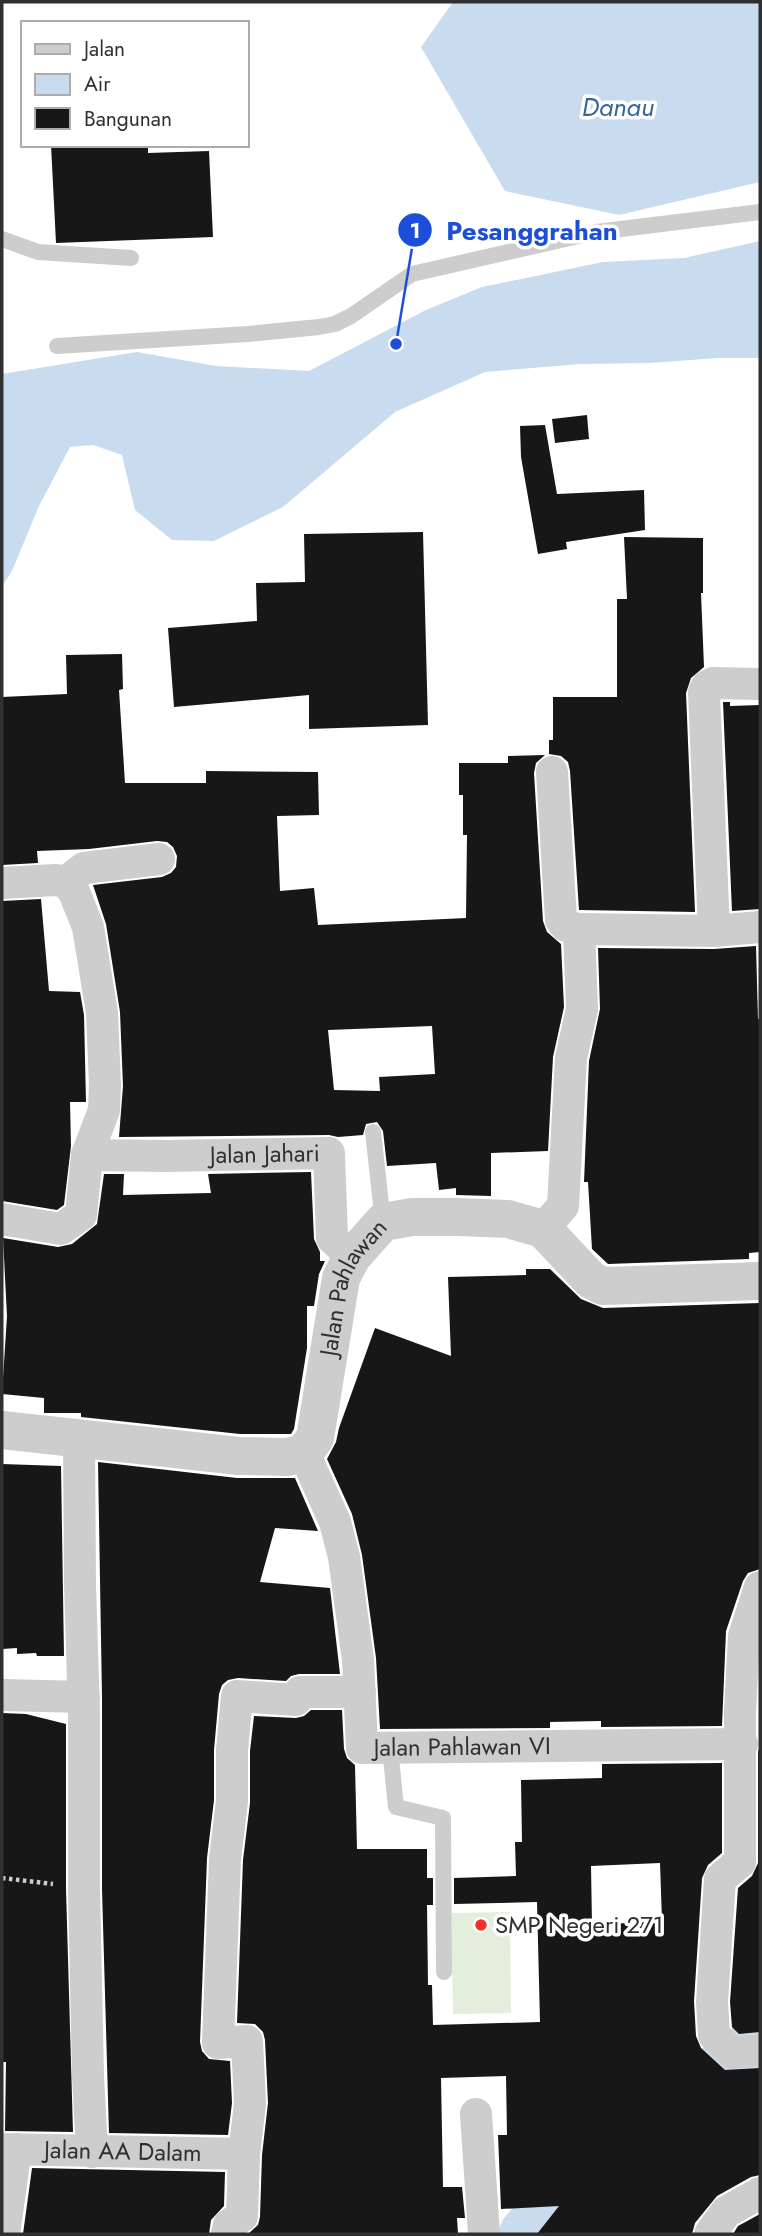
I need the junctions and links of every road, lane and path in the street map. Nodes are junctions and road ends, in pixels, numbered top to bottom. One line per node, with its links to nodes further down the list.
1 (760, 212): 4 (lane)
2 (2, 239): 3 (lane)
3 (131, 258)
4 (57, 346)
5 (760, 684): 12 (street)
6 (552, 772): 11 (street)
7 (159, 859): 8 (street)
8 (66, 882): 9 (street); 14 (street)
9 (2, 883)
10 (760, 927): 12 (street)
11 (579, 929): 12 (street); 17 (street)
12 (714, 931)
13 (373, 1132): 16 (lane)
14 (87, 1155): 15 (street); 18 (street, Jalan Jahari)
15 (2, 1219)
16 (383, 1222): 17 (street, Jalan Pahlawan); 18 (street, Jalan Pahlawan)
17 (543, 1229): 19 (street)
18 (352, 1257): 22 (street, Jalan Pahlawan)
19 (760, 1281)
20 (2, 1430): 21 (street)
21 (79, 1438): 22 (street); 26 (street)
22 (304, 1453): 24 (street, Jalan Pahlawan VI)
23 (760, 1587): 27 (street)
24 (360, 1692): 28 (street, Jalan Pahlawan VI); 36 (street)
25 (2, 1695): 26 (street)
26 (83, 1697): 30 (street)
27 (741, 1744): 28 (street, Jalan Pahlawan VI); 32 (street)
28 (390, 1748): 31 (lane)
29 (2, 1878): 30 (path)
30 (84, 1889): 35 (street)
31 (444, 1972)
32 (751, 2051)
33 (476, 2114): 40 (street)
34 (9, 2149): 35 (street, Jalan AA Dalam); 38 (street)
35 (93, 2152): 36 (street, Jalan AA Dalam)
36 (244, 2154): 39 (street)
37 (760, 2193): 41 (street)
38 (4, 2234)
39 (227, 2234)
40 (484, 2234)
41 (710, 2234)

